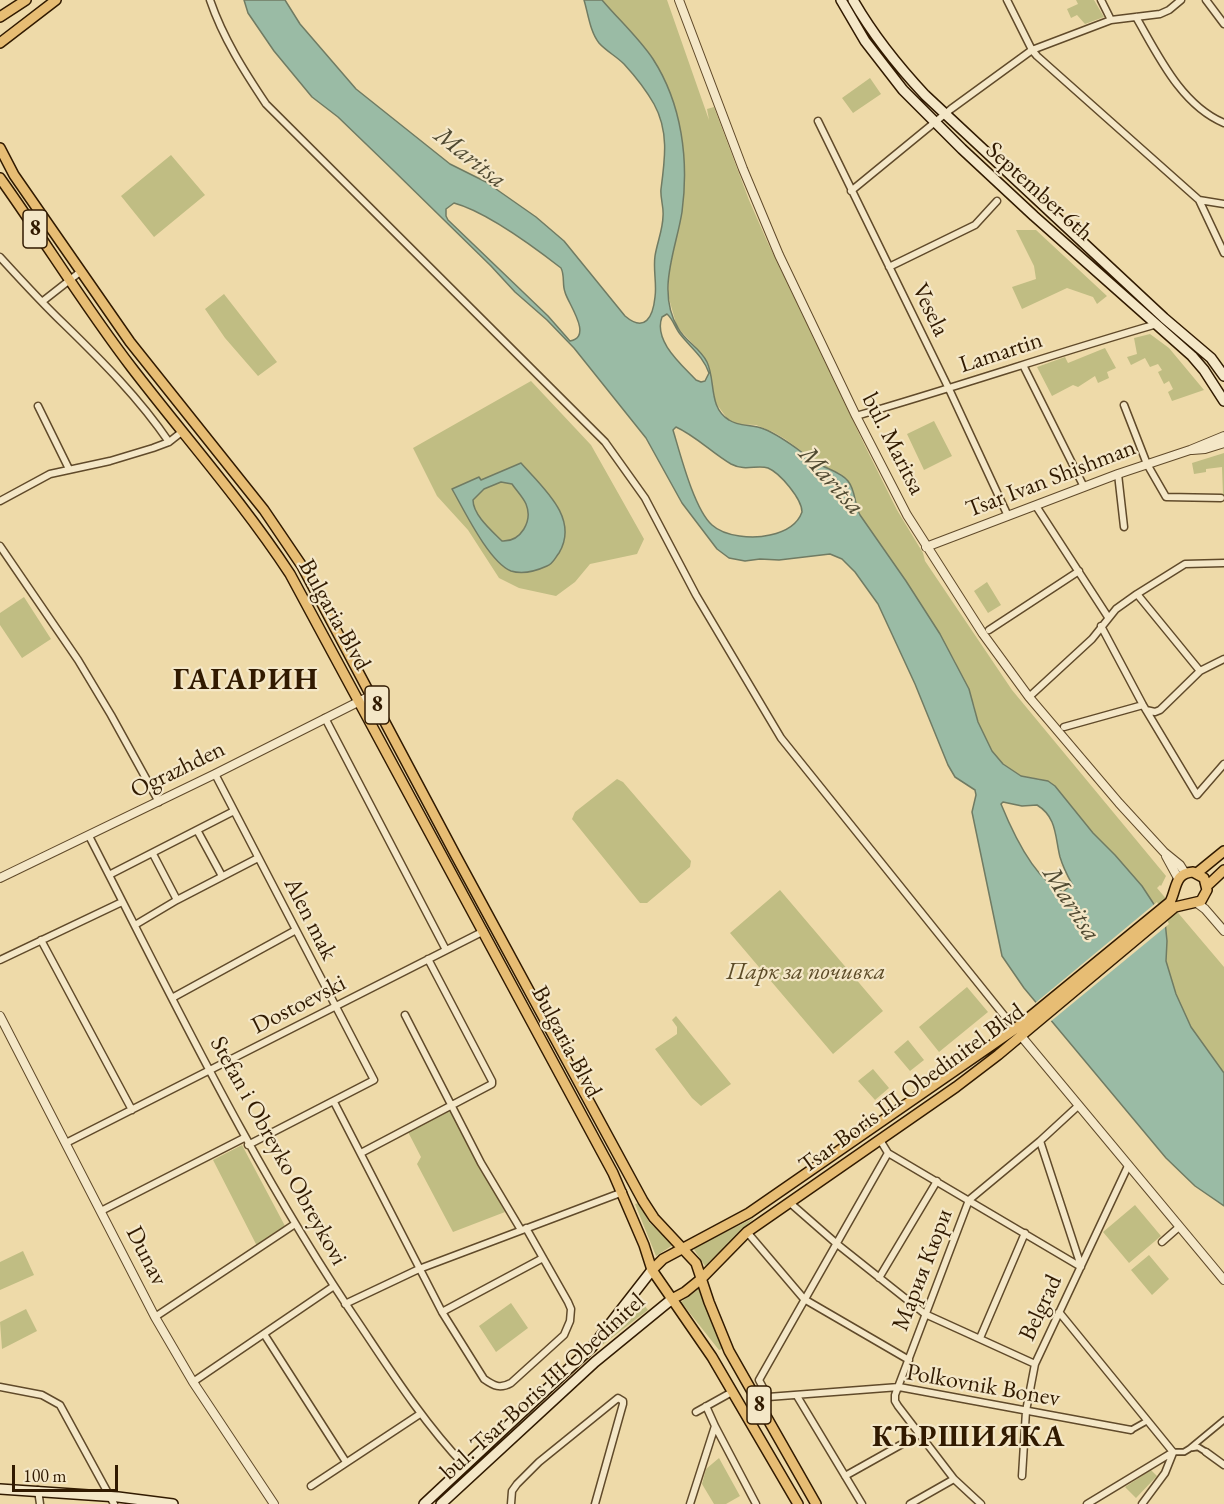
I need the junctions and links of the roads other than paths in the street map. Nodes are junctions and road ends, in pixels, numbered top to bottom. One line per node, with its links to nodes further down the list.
1 (26, 0): 11 (main road)
2 (56, 0): 15 (main road)
3 (210, 0): 105 (street)
4 (679, 0): 40 (street, bul. Maritsa)
5 (841, 0): 19 (main road, September 6th)
6 (853, 0): 17 (main road, September 6th)
7 (1007, 0): 16 (street)
8 (1101, 0): 13 (street)
9 (1181, 0): 12 (street)
10 (1206, 0): 14 (street)
11 (0, 17)
12 (1136, 17): 13 (street); 20 (street)
13 (1111, 20): 16 (street)
14 (1224, 24)
15 (0, 44)
16 (1032, 50): 17 (street); 24 (street)
17 (945, 115): 19 (street); 35 (main road, September 6th)
18 (818, 121): 23 (street, Vesela)
19 (936, 122): 23 (street); 33 (main road, September 6th)
20 (1224, 123)
21 (0, 148): 30 (main road, 8)
22 (0, 178): 31 (main road, Bulgaria Blvd / 8)
23 (851, 191): 29 (street, Vesela)
24 (1199, 200): 26 (street); 27 (street)
25 (998, 201): 29 (street)
26 (1224, 204)
27 (1224, 253)
28 (0, 257): 32 (street)
29 (889, 267): 36 (street, Vesela)
30 (80, 272): 31 (street); 65 (main road, 8)
31 (69, 281): 32 (street); 41 (main road, Bulgaria Blvd / 8)
32 (43, 301): 43 (street)
33 (1158, 323): 34 (street, Lamartin); 37 (main road, September 6th)
34 (1023, 365): 36 (street, Lamartin); 49 (street)
35 (1224, 376)
36 (949, 389): 40 (street, Lamartin); 53 (street, Vesela)
37 (1224, 401)
38 (1124, 405): 46 (street)
39 (38, 406): 47 (street)
40 (856, 416): 56 (street, bul. Maritsa)
41 (183, 431): 43 (street); 67 (main road, Bulgaria Blvd / 8)
42 (1224, 436): 45 (street, Tsar Ivan Shishman)
43 (169, 442): 47 (street)
44 (1224, 443): 45 (street, Tsar Ivan Shishman)
45 (1190, 450): 46 (street, Tsar Ivan Shishman)
46 (1147, 464): 48 (street, Tsar Ivan Shishman); 50 (street)
47 (69, 468): 51 (street)
48 (1118, 474): 49 (street, Tsar Ivan Shishman); 54 (street)
49 (1084, 487): 52 (street, Tsar Ivan Shishman)
50 (1221, 498)
51 (0, 501)
52 (1036, 506): 53 (street, Tsar Ivan Shishman); 58 (street)
53 (1008, 516): 56 (street, Tsar Ivan Shishman)
54 (1124, 527)
55 (0, 546): 73 (street)
56 (926, 547): 66 (street, bul. Maritsa)
57 (1224, 563): 59 (street)
58 (1079, 571): 60 (street); 62 (street)
59 (1137, 594): 60 (street); 64 (street)
60 (1108, 617): 61 (street)
61 (1101, 626): 66 (street); 68 (street)
62 (988, 630)
63 (1224, 659): 64 (street)
64 (1200, 670): 68 (street)
65 (372, 695): 67 (street, Ograzhden); 131 (main road, 8)
66 (1029, 697): 84 (street, bul. Maritsa)
67 (359, 702): 69 (street, Ograzhden); 96 (main road, Bulgaria Blvd / 8)
68 (1144, 708): 70 (street); 71 (street)
69 (325, 718): 72 (street, Ograzhden); 98 (street)
70 (1064, 727)
71 (1224, 764)
72 (215, 774): 73 (street, Ograzhden); 74 (street, Alen mak)
73 (159, 802): 76 (street, Ograzhden)
74 (234, 811): 75 (street); 79 (street, Alen mak)
75 (197, 830): 78 (street); 83 (street)
76 (89, 836): 82 (street, Stefan i Obreyko Obreykovi); 85 (street, Ograzhden)
77 (1224, 851): 81 (main road)
78 (153, 854): 82 (street); 88 (street)
79 (258, 858): 83 (street); 94 (street, Alen mak)
80 (1224, 870): 86 (main road)
81 (1197, 873): 84 (main road); 86 (main road)
82 (109, 875): 89 (street, Stefan i Obreyko Obreykovi)
83 (222, 876): 88 (street)
84 (1182, 876): 87 (main road)
85 (0, 878)
86 (1207, 886): 90 (main road)
87 (1175, 891): 91 (main road); 92 (main road)
88 (177, 900): 93 (street)
89 (122, 902): 93 (street, Stefan i Obreyko Obreykovi); 97 (street)
90 (1202, 903): 91 (main road); 95 (street)
91 (1186, 904): 92 (main road)
92 (1172, 905): 105 (main road, Tsar Boris III Obedinitel Blvd)
93 (135, 925): 101 (street, Stefan i Obreyko Obreykovi)
94 (296, 930): 101 (street); 102 (street, Alen mak)
95 (1224, 931)
96 (484, 932): 98 (street, Dostoevski); 120 (main road, Bulgaria Blvd / 8)
97 (41, 940): 100 (street); 110 (street)
98 (446, 950): 99 (street, Dostoevski)
99 (428, 959): 102 (street, Dostoevski); 108 (street)
100 (0, 960)
101 (172, 998): 106 (street, Stefan i Obreyko Obreykovi)
102 (336, 1008): 106 (street, Dostoevski); 107 (street, Alen mak)
103 (405, 1015): 108 (street)
104 (0, 1016): 114 (street, Dunav)
105 (1018, 1033): 109 (street); 112 (main road, Tsar Boris III Obedinitel Blvd); 131 (main road, Tsar Boris III Obedinitel Blvd)
106 (210, 1071): 110 (street, Dostoevski); 111 (street, Stefan i Obreyko Obreykovi)
107 (334, 1102): 115 (street); 116 (street)
108 (451, 1106): 116 (street); 126 (street)
109 (1078, 1106): 113 (street, Мария Кюри); 118 (street)
110 (132, 1110): 114 (street, Dostoevski)
111 (244, 1138): 115 (street, Stefan i Obreyko Obreykovi); 123 (street)
112 (880, 1140): 117 (street); 122 (main road, Tsar Boris III Obedinitel Blvd)
113 (1040, 1141): 121 (street, Мария Кюри); 133 (street)
114 (66, 1143): 123 (street, Dunav)
115 (248, 1145): 124 (street, Stefan i Obreyko Obreykovi)
116 (361, 1153): 134 (street)
117 (888, 1153): 119 (street); 130 (street)
118 (1128, 1166): 125 (street); 133 (street, Belgrad)
119 (938, 1181): 121 (street); 136 (street)
120 (623, 1192): 126 (street); 135 (main road, Bulgaria Blvd / 8)
121 (969, 1200): 128 (street); 145 (street, Мария Кюри)
122 (789, 1202): 127 (main road, Tsar Boris III Obedinitel Blvd); 130 (street)
123 (101, 1210): 146 (street, Dunav)
124 (295, 1224): 139 (street, Stefan i Obreyko Obreykovi); 146 (street)
125 (1179, 1227): 129 (street); 138 (street)
126 (523, 1229): 132 (street); 134 (street)
127 (747, 1232): 137 (main road, Tsar Boris III Obedinitel Blvd); 141 (street)
128 (1024, 1233): 133 (street); 148 (street)
129 (1162, 1242)
130 (837, 1244): 136 (street); 141 (street)
131 (682, 1249): 135 (main road); 137 (main road, 8)
132 (543, 1258): 143 (street); 143 (street)
133 (1081, 1267): 144 (street, Belgrad)
134 (419, 1269): 142 (street); 143 (street)
135 (652, 1270): 140 (main road, 8); 172 (main road, bul. Tsar Boris III Obedinitel)
136 (879, 1278): 145 (street)
137 (701, 1279): 140 (main road); 157 (main road, 8)
138 (1224, 1280)
139 (334, 1286): 142 (street, Stefan i Obreyko Obreykovi); 147 (street)
140 (672, 1299): 154 (main road, 8); 184 (main road, bul. Tsar Boris III Obedinitel)
141 (804, 1299): 149 (street); 156 (street)
142 (345, 1304): 161 (street, Stefan i Obreyko Obreykovi)
143 (442, 1312)
144 (1059, 1312): 150 (street, Belgrad); 162 (street)
145 (925, 1314): 148 (street); 149 (street, Мария Кюри)
146 (155, 1317): 151 (street, Dunav)
147 (264, 1334): 151 (street); 170 (street)
148 (980, 1338): 150 (street)
149 (909, 1360): 153 (street, Мария Кюри)
150 (1035, 1365): 160 (street, Belgrad)
151 (193, 1382): 182 (street, Dunav)
152 (0, 1387): 179 (street)
153 (898, 1388): 155 (street, Polkovnik Bonev); 160 (street, Polkovnik Bonev); 166 (street)
154 (732, 1392): 158 (street); 189 (main road, 8)
155 (798, 1396): 156 (street, Polkovnik Bonev); 173 (street)
156 (768, 1397): 157 (street, Polkovnik Bonev)
157 (758, 1402): 190 (main road, 8)
158 (706, 1406): 159 (street); 164 (street)
159 (696, 1412)
160 (1026, 1412): 165 (street, Polkovnik Bonev); 174 (street, Belgrad)
161 (420, 1414): 170 (street); 172 (street, Stefan i Obreyko Obreykovi)
162 (1147, 1420): 165 (street); 168 (street)
163 (1224, 1420): 167 (street)
164 (715, 1426): 187 (street); 188 (street)
165 (1131, 1430)
166 (920, 1434): 173 (street); 175 (street)
167 (1189, 1449): 168 (street); 169 (street)
168 (1173, 1452): 194 (street); 195 (street)
169 (1206, 1452): 171 (street)
170 (346, 1462): 176 (street)
171 (1224, 1464)
172 (465, 1466): 183 (main road, bul. Tsar Boris III Obedinitel)
173 (845, 1476): 191 (street)
174 (1022, 1476)
175 (954, 1479): 192 (street); 193 (street)
176 (311, 1486)
177 (0, 1489): 178 (main road)
178 (38, 1490): 179 (main road); 180 (street)
179 (112, 1500): 181 (main road)
180 (40, 1504)
181 (173, 1504)
182 (274, 1504)
183 (424, 1504)
184 (441, 1504)
185 (511, 1504): 186 (street)
186 (596, 1504)
187 (690, 1504)
188 (756, 1504)
189 (798, 1504)
190 (816, 1504)
191 (862, 1504)
192 (910, 1504)
193 (981, 1504)
194 (1087, 1504)
195 (1143, 1504)

